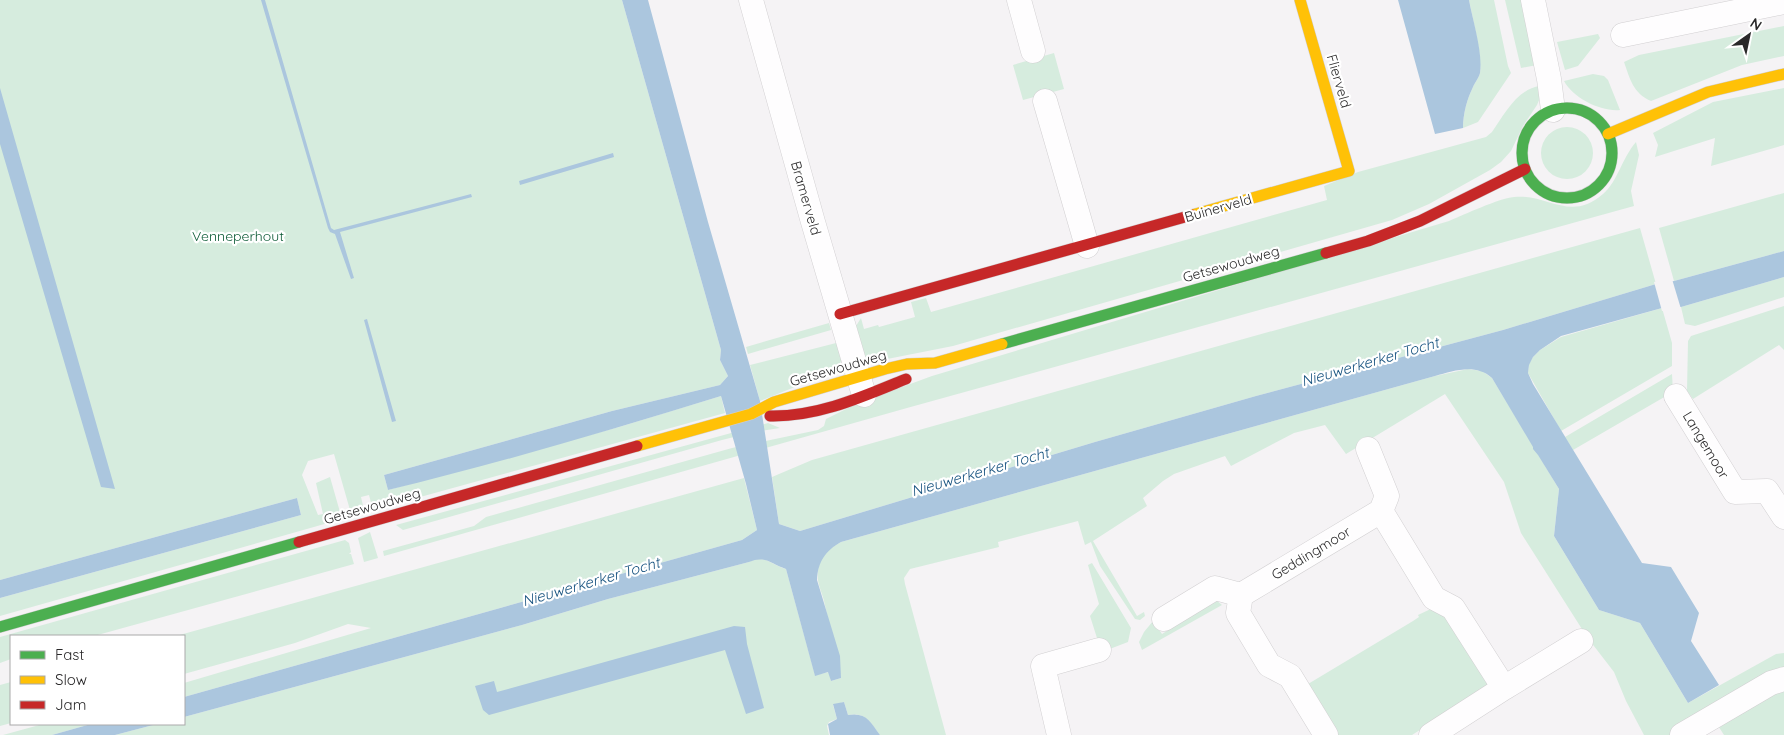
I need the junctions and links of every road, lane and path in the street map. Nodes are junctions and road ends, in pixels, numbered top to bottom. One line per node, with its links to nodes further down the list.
1 (751, 0): 15 (street, Bramerveld)
2 (1018, 0): 7 (street)
3 (1300, 0): 13 (main road, Flierveld)
4 (1533, 0): 10 (street)
5 (1784, 2): 6 (street)
6 (1624, 35)
7 (1033, 51)
8 (1784, 74): 11 (main road)
9 (1045, 101): 14 (street)
10 (1553, 110): 11 (main road); 12 (main road)
11 (1608, 134): 12 (main road)
12 (1525, 169): 16 (main road, Getsewoudweg)
13 (1349, 171): 14 (main road, Buinerveld)
14 (1087, 246): 15 (main road, Buinerveld)
15 (840, 314): 17 (street, Bramerveld)
16 (935, 363): 17 (main road, Getsewoudweg); 17 (main road, Getsewoudweg)
17 (861, 386): 19 (main road, Getsewoudweg); 19 (main road, Getsewoudweg)
18 (1676, 396): 21 (street, Langemoor)
19 (751, 414): 26 (main road, Getsewoudweg)
20 (1368, 450): 22 (street)
21 (1776, 486): 23 (street, Langemoor)
22 (1380, 511): 24 (street, Geddingmoor); 30 (street)
23 (1784, 517)
24 (1241, 595): 25 (street); 32 (street)
25 (1164, 619)
26 (0, 627)
27 (1581, 641): 30 (street)
28 (1099, 650): 31 (street)
29 (1784, 679): 34 (street)
30 (1504, 688): 33 (street)
31 (1059, 735)
32 (1326, 735)
33 (1431, 735)
34 (1682, 735)

